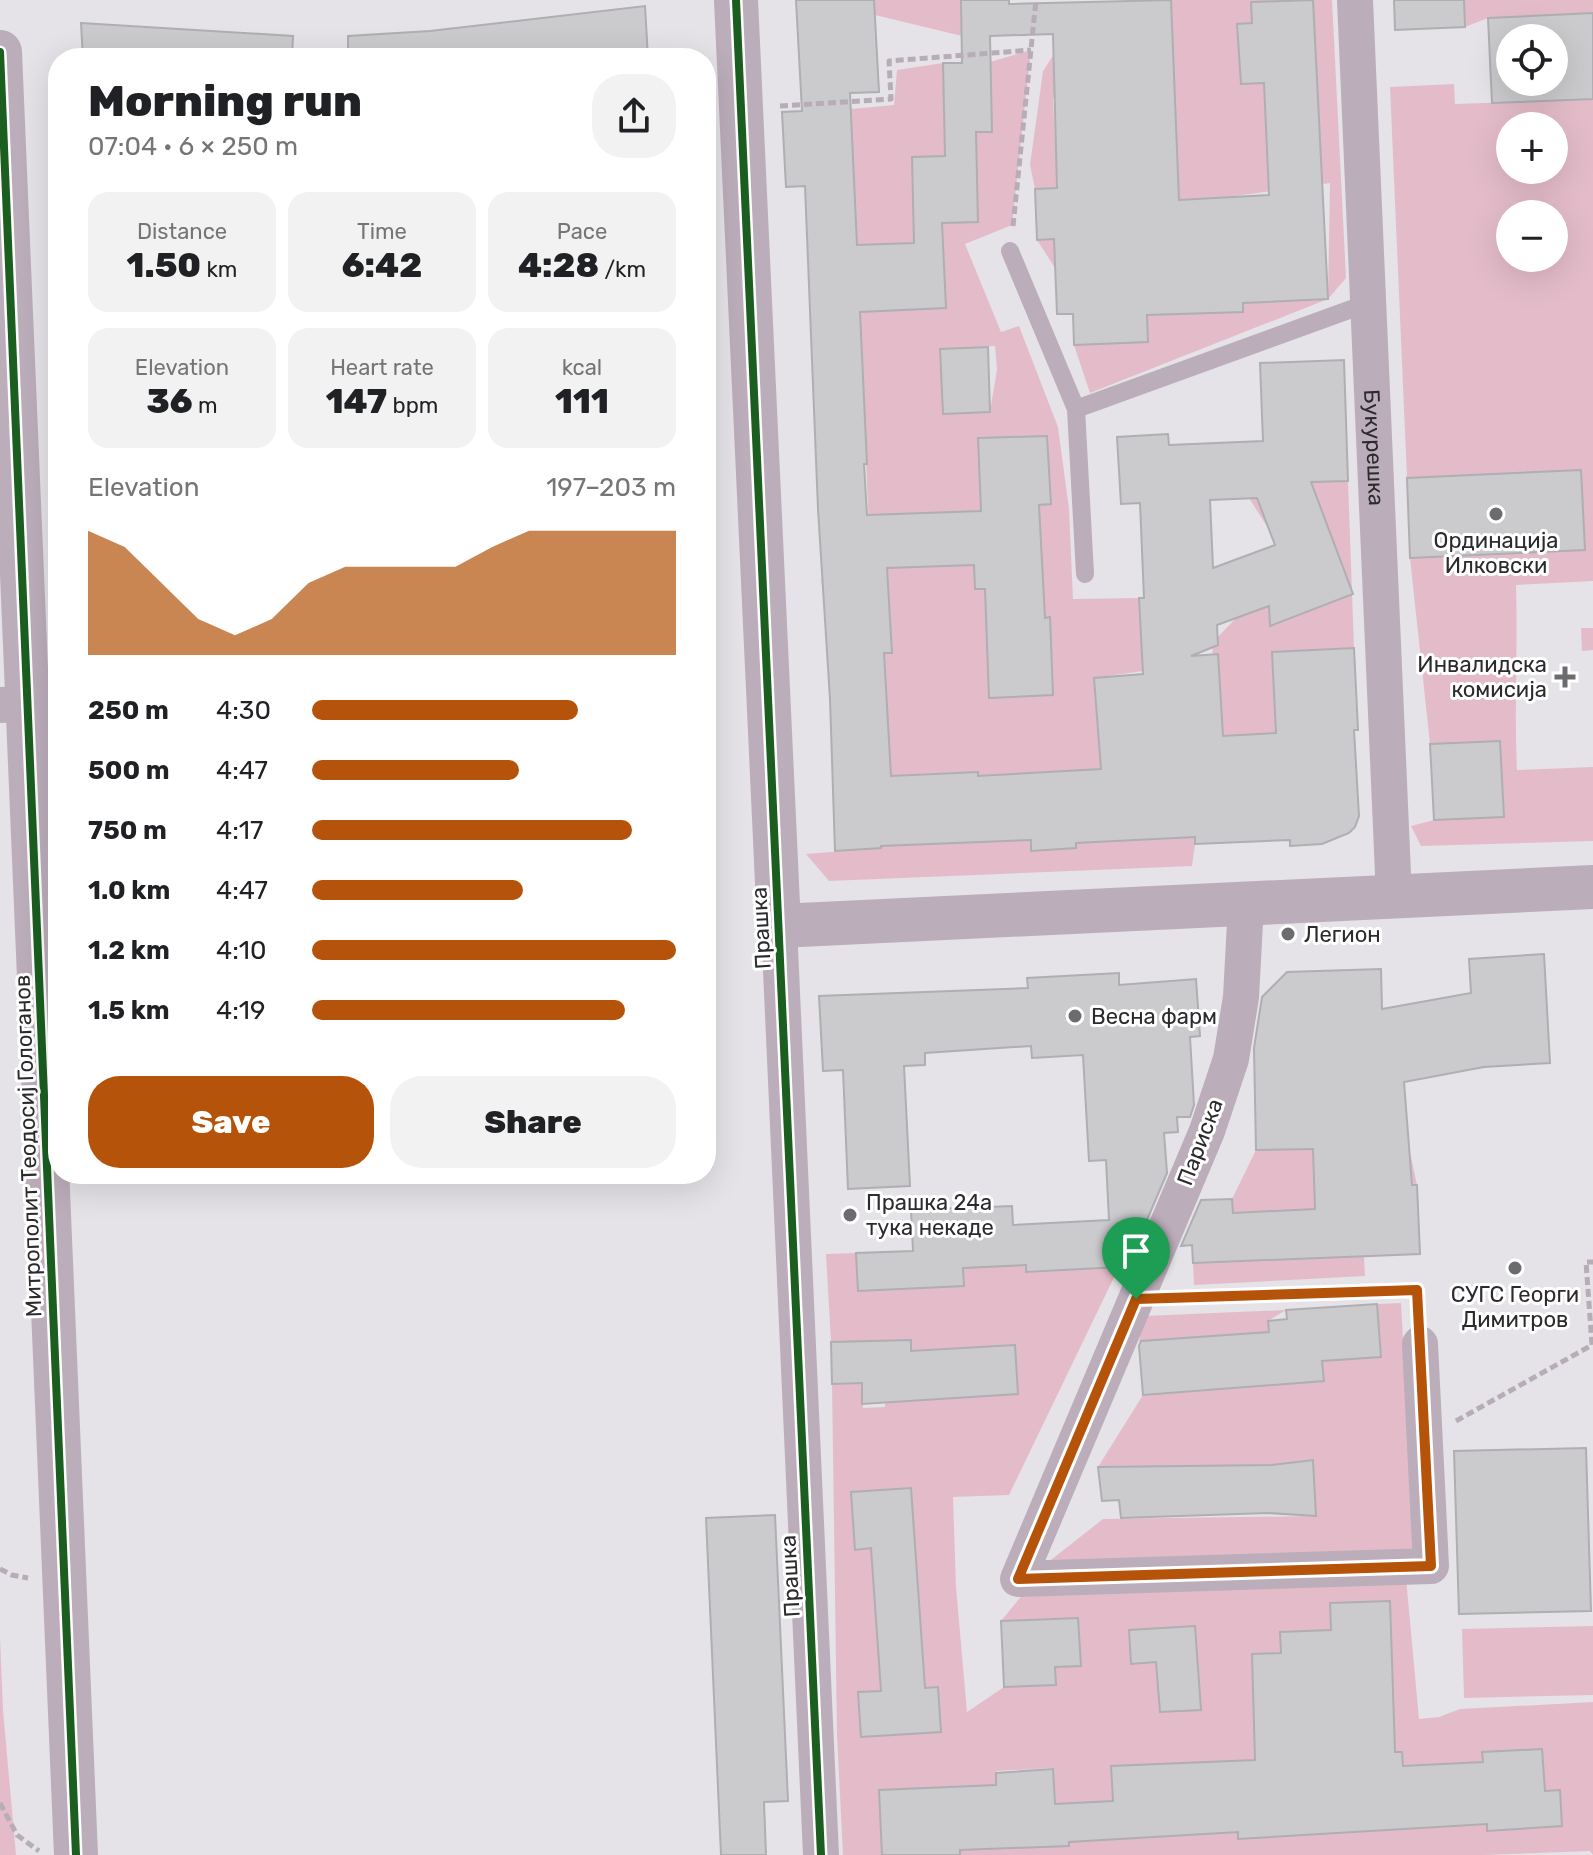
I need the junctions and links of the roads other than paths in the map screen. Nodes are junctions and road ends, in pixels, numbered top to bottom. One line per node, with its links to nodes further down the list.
1 (736, 0): 12 (street, Прашка)
2 (1355, 0): 5 (street, Букурешка)
3 (0, 52): 8 (street, Митрополит Теодосиј Гологанов)
4 (1010, 251): 6 (lane)
5 (1368, 303): 6 (lane); 10 (street, Букурешка)
6 (1076, 409): 7 (lane)
7 (1085, 574)
8 (14, 704): 14 (street, Митрополит Теодосиј Гологанов)
9 (1593, 887): 10 (street)
10 (1394, 897): 11 (street)
11 (1246, 904): 12 (street); 13 (street, Париска)
12 (779, 926): 15 (street, Прашка)
13 (1420, 1344)
14 (62, 1854)
15 (821, 1855)

